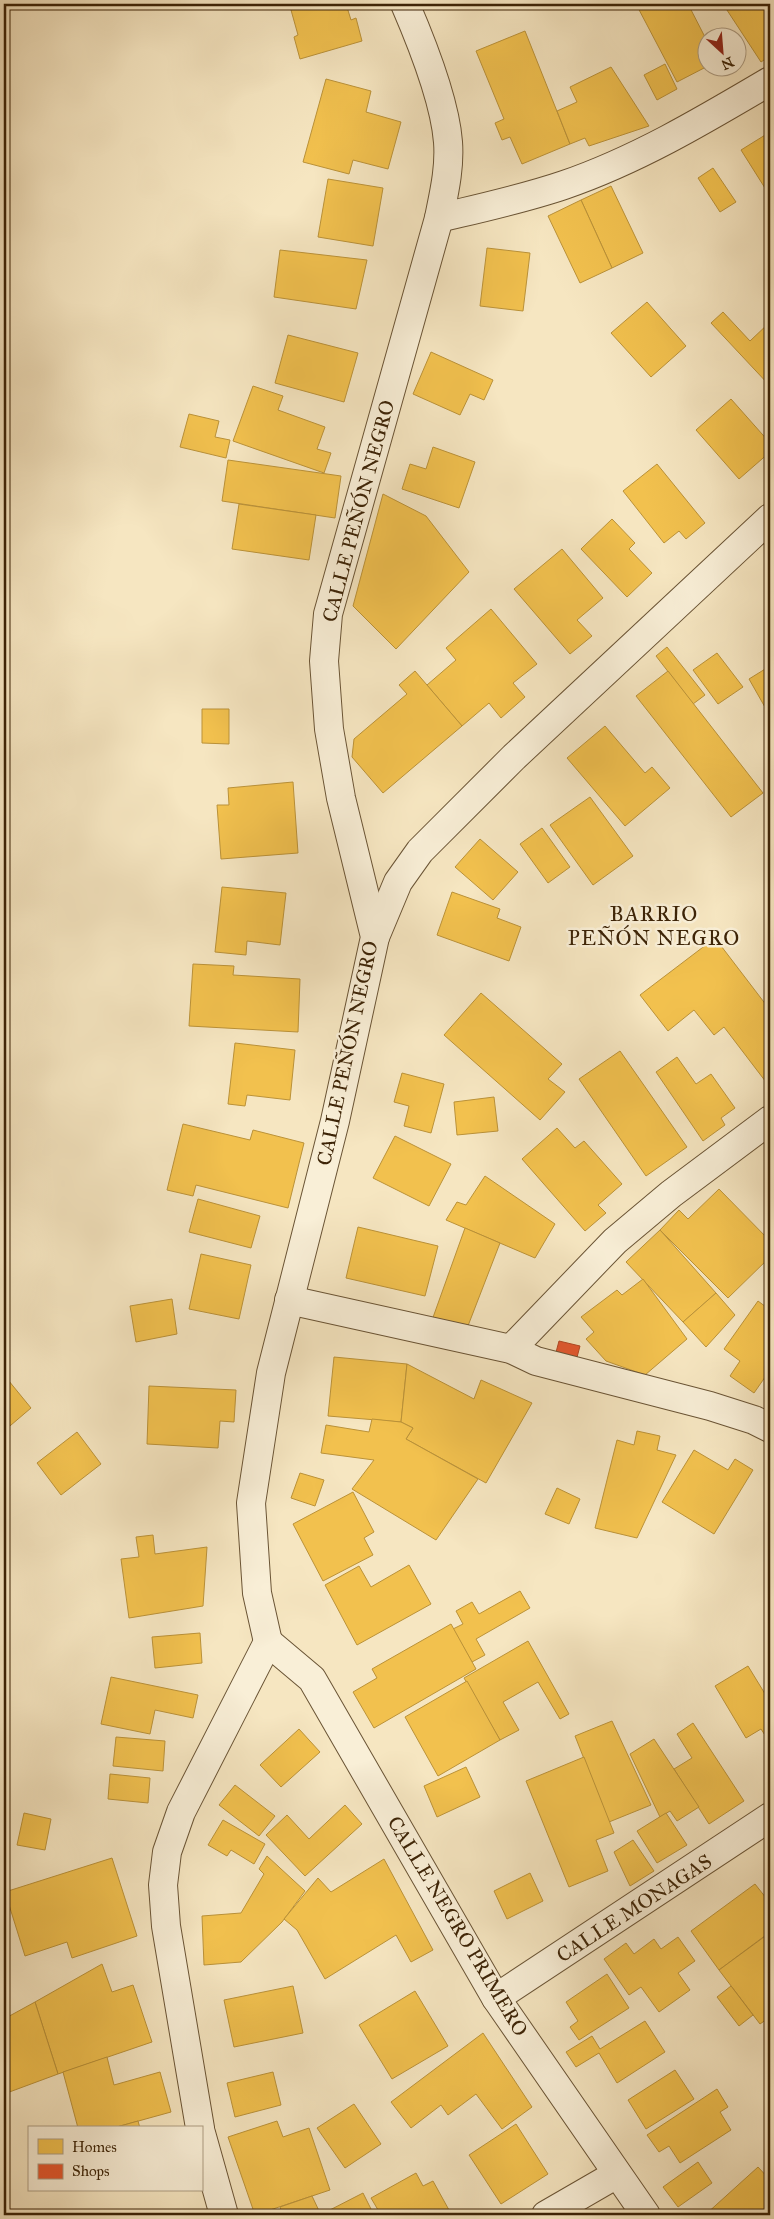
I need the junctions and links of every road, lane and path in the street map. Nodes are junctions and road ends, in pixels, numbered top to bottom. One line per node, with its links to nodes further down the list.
1 (405, 4): 3 (street, CALLE PEÑÓN NEGRO)
2 (770, 82): 3 (street)
3 (439, 218): 5 (street, CALLE PEÑÓN NEGRO)
4 (770, 518): 5 (street)
5 (375, 937): 7 (street, CALLE PEÑÓN NEGRO)
6 (770, 1120): 8 (street)
7 (289, 1300): 8 (street); 10 (street, CALLE PEÑÓN NEGRO)
8 (511, 1349): 9 (street)
9 (770, 1428)
10 (268, 1642): 12 (street, CALLE NEGRO PRIMERO); 13 (street)
11 (766, 1829): 12 (street, CALLE MONAGAS)
12 (496, 1998): 15 (street, CALLE NEGRO PRIMERO)
13 (200, 2126)
14 (202, 2137): 16 (street)
15 (617, 2174): 17 (street); 18 (street, CALLE NEGRO PRIMERO)
16 (224, 2215)
17 (546, 2215)
18 (646, 2215)

